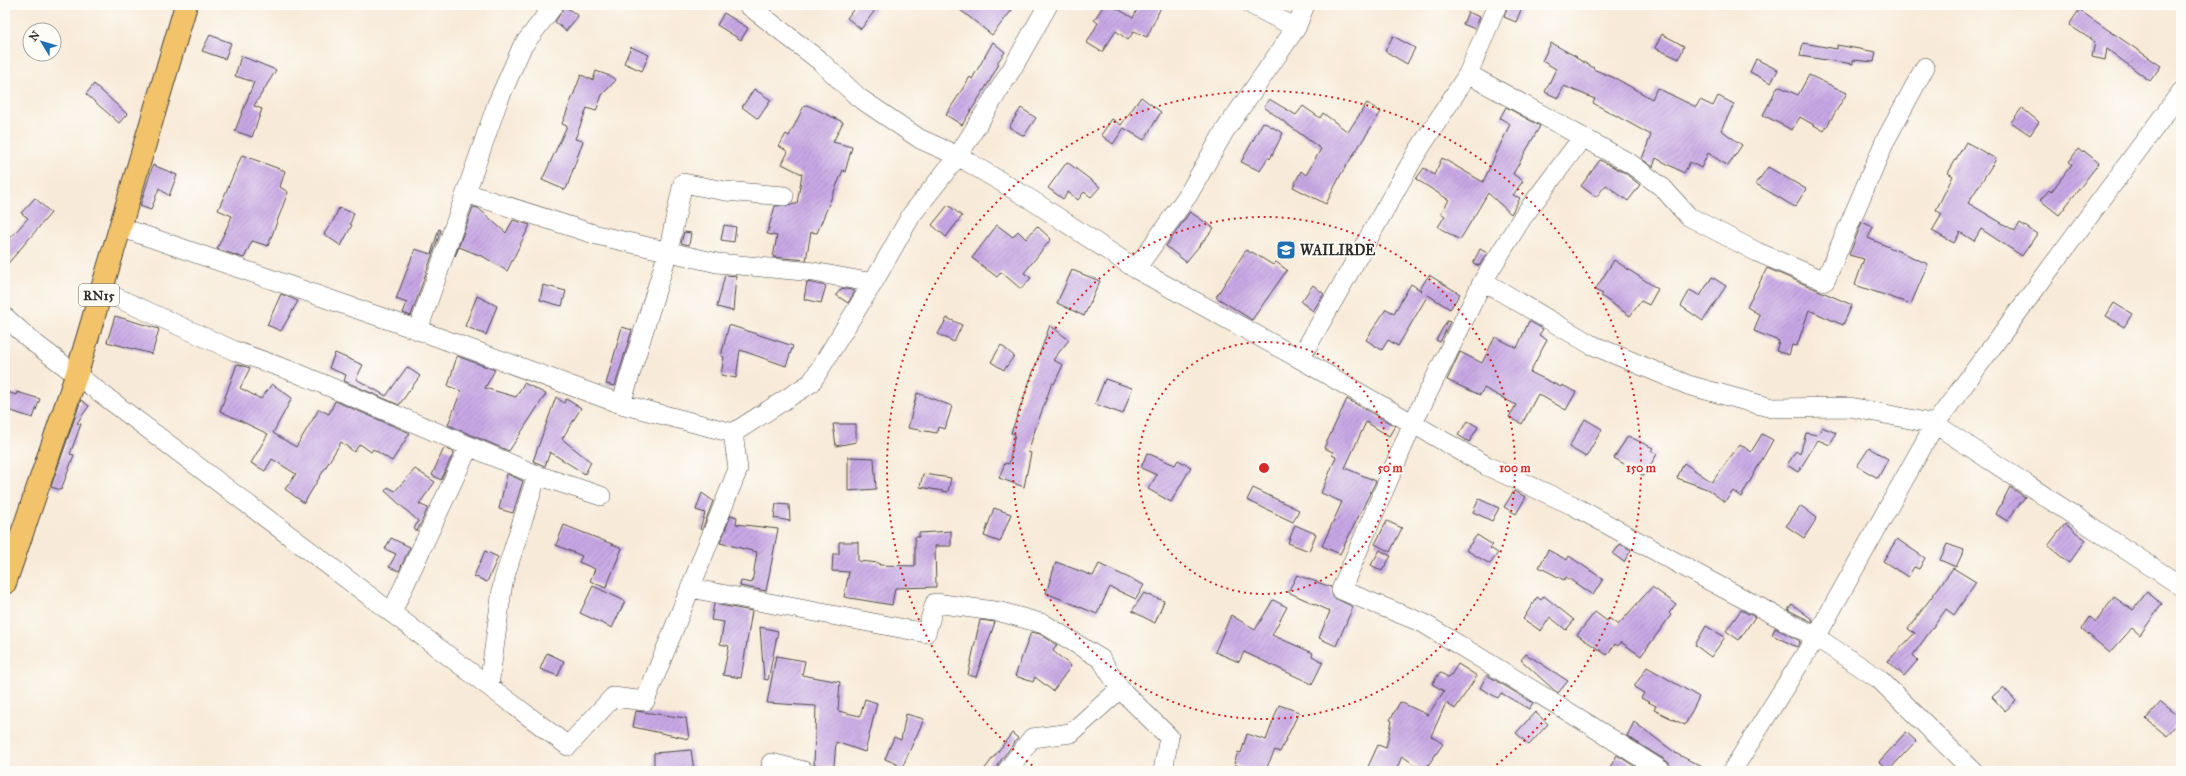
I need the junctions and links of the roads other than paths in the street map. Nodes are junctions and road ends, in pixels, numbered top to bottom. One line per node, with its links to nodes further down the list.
1 (186, 5): 16 (main road, RN15)
2 (554, 5): 14 (street)
3 (748, 5): 13 (street)
4 (1048, 5): 13 (street)
5 (1252, 5): 8 (street)
6 (1305, 5): 8 (street)
7 (1497, 5): 10 (street)
8 (1296, 28): 18 (street)
9 (1925, 66): 12 (street)
10 (1468, 74): 12 (street); 24 (street)
11 (2181, 92): 27 (street)
12 (1582, 138): 19 (street)
13 (958, 156): 18 (street); 20 (street)
14 (466, 193): 17 (street); 23 (street)
15 (784, 196): 17 (street)
16 (120, 227): 21 (main road, RN15); 23 (street)
17 (668, 252): 20 (street); 26 (street)
18 (1136, 269): 24 (street)
19 (1483, 281): 27 (street); 28 (street)
20 (873, 283): 29 (street)
21 (100, 290): 25 (main road, RN15); 30 (street)
22 (5, 317): 25 (street)
23 (418, 330): 26 (street)
24 (1300, 359): 28 (street)
25 (77, 373): 33 (main road, RN15); 36 (street)
26 (621, 404): 29 (street)
27 (1935, 424): 34 (street); 37 (street)
28 (1412, 425): 37 (street); 44 (street)
29 (733, 433): 35 (street)
30 (469, 446): 31 (street); 36 (street)
31 (537, 475): 32 (street); 38 (street)
32 (601, 496)
33 (5, 584)
34 (2181, 586)
35 (690, 588): 38 (street); 39 (street)
36 (392, 612): 38 (street)
37 (1816, 637): 45 (street); 46 (street)
38 (489, 686)
39 (1120, 689): 42 (street); 43 (street)
40 (771, 763): 41 (street)
41 (804, 771)
42 (1007, 771)
43 (1163, 771)
44 (1662, 771)
45 (1732, 771)
46 (1973, 771)

